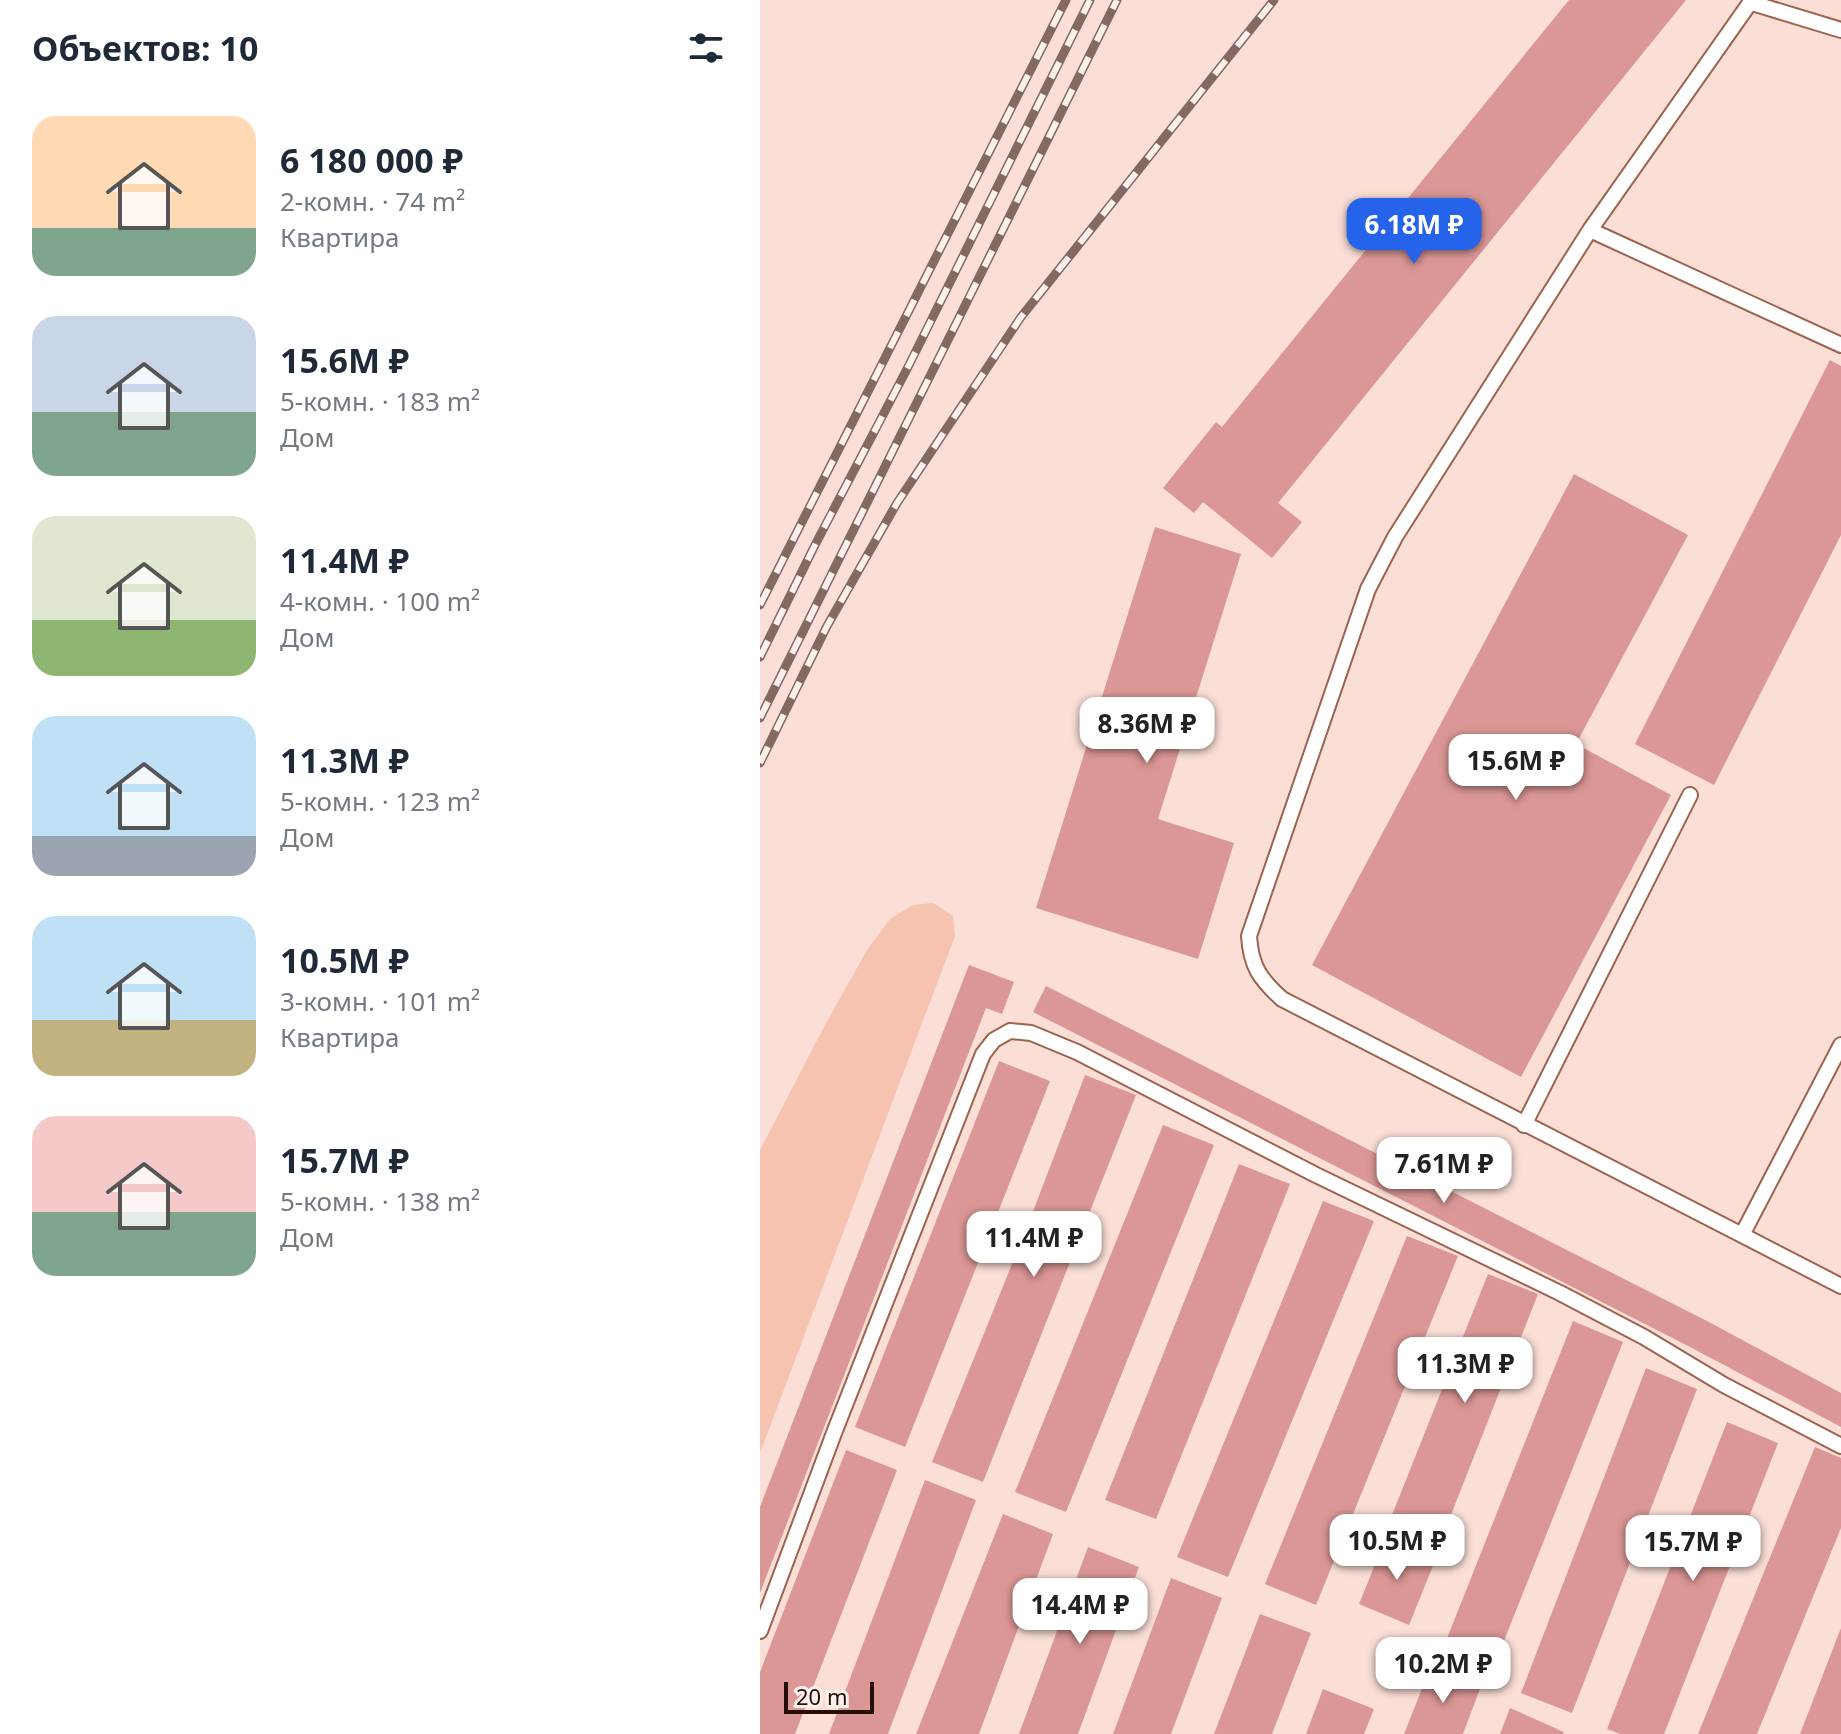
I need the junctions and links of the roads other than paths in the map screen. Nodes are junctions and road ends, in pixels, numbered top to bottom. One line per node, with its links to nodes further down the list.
1 (1752, 1): 2 (lane); 3 (lane)
2 (1841, 30)
3 (1590, 230): 4 (lane); 7 (lane)
4 (1841, 345)
5 (1690, 795): 7 (lane)
6 (1841, 1045): 8 (lane)
7 (1524, 1125): 8 (lane)
8 (1742, 1235): 9 (lane)
9 (1841, 1286)
10 (1841, 1446): 11 (lane)
11 (760, 1631)

